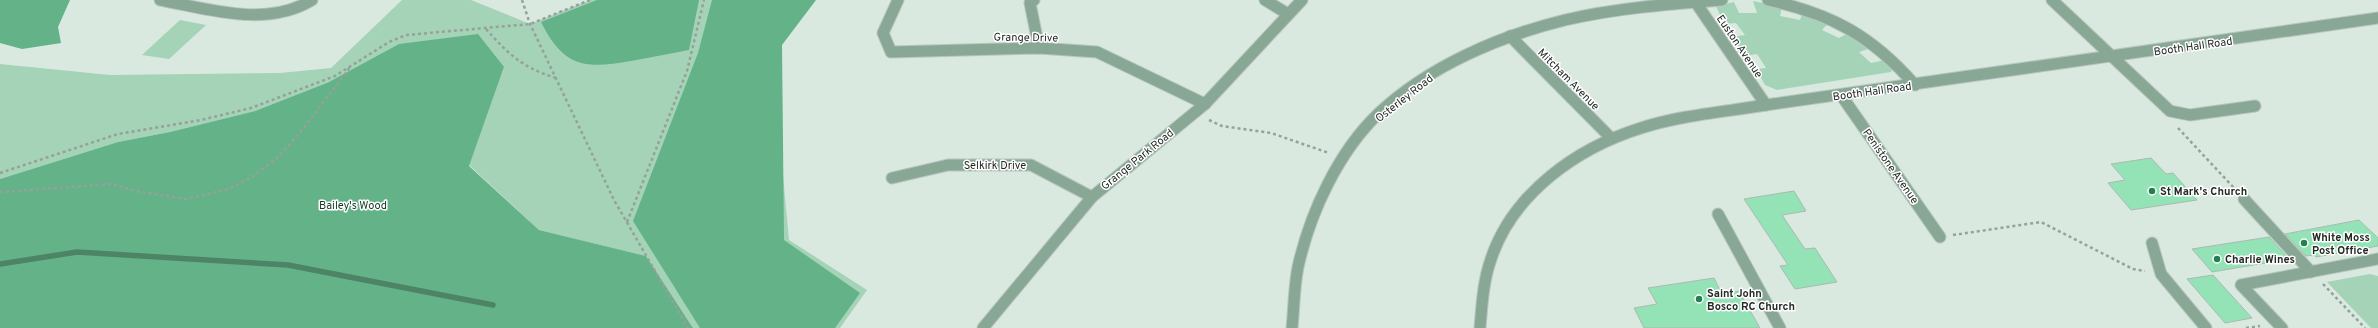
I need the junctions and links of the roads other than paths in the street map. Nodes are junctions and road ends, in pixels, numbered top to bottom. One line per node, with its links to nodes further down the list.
1 (160, 0): 2 (street)
2 (312, 0)
3 (898, 0): 14 (street, Grange Drive)
4 (1034, 0): 14 (street)
5 (1265, 0): 11 (street)
6 (1302, 0): 11 (street, Grange Park Road)
7 (1722, 0): 10 (street, Osterley Road)
8 (1768, 0): 16 (street)
9 (2052, 0): 15 (street)
10 (1695, 1): 13 (street, Osterley Road); 19 (street, Euston Avenue)
11 (1288, 14): 18 (street, Grange Park Road)
12 (2378, 18): 15 (street, Booth Hall Road)
13 (1510, 36): 21 (street, Mitcham Avenue); 31 (street, Osterley Road)
14 (1039, 48): 18 (street, Grange Drive)
15 (2112, 57): 16 (street, Booth Hall Road); 20 (street)
16 (1915, 85): 17 (street, Booth Hall Road)
17 (1841, 96): 19 (street, Booth Hall Road); 26 (street, Penistone Avenue)
18 (1205, 104): 23 (street, Grange Park Road)
19 (1766, 106): 21 (street, Booth Hall Road)
20 (2255, 106)
21 (1611, 138): 32 (street, Booth Hall Road)
22 (892, 178): 23 (street, Selkirk Drive)
23 (1092, 197): 30 (street, Grange Park Road)
24 (2244, 199): 29 (street)
25 (1718, 214): 33 (street)
26 (1940, 237)
27 (2152, 243): 34 (street)
28 (2378, 259): 29 (street)
29 (2311, 272): 35 (street)
30 (983, 328)
31 (1292, 328)
32 (1480, 328)
33 (1780, 328)
34 (2206, 328)
35 (2282, 328)

